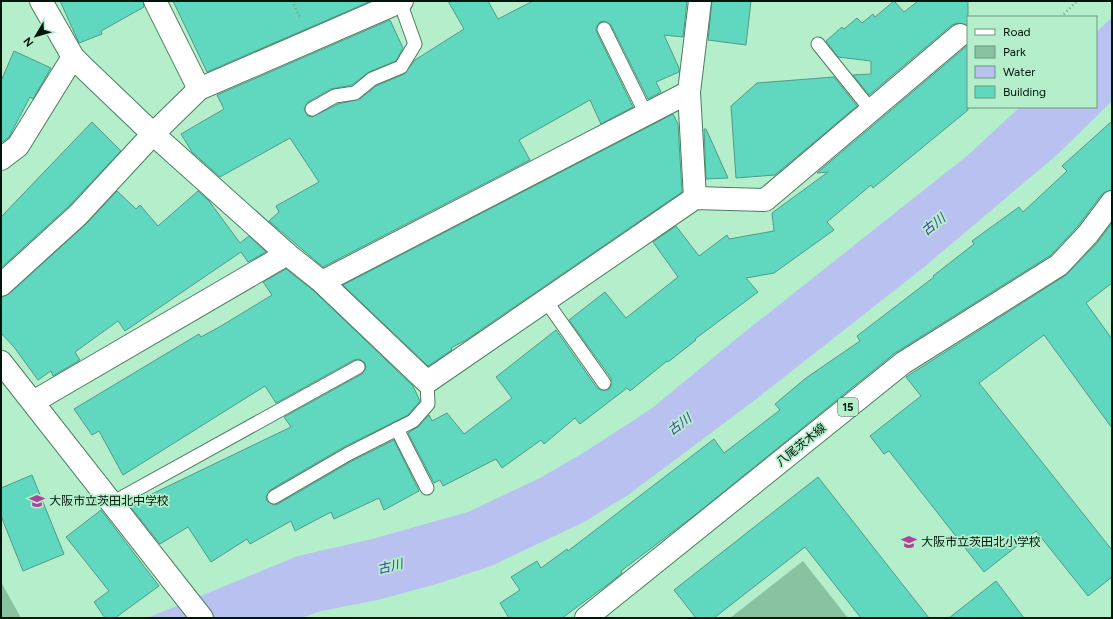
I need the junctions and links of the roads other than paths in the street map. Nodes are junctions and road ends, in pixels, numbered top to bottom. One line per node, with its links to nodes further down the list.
1 (41, 1): 8 (street)
2 (155, 1): 9 (street)
3 (700, 1): 10 (street)
4 (401, 2): 9 (street); 11 (lane)
5 (604, 29): 13 (lane)
6 (960, 35): 12 (street)
7 (818, 44): 12 (lane)
8 (73, 57): 14 (street); 15 (street)
9 (199, 89): 14 (street)
10 (689, 92): 13 (street); 16 (street)
11 (312, 109)
12 (871, 110): 16 (street)
13 (646, 114): 19 (street)
14 (153, 134): 18 (street); 20 (street)
15 (1, 159)
16 (694, 198): 21 (street)
17 (1112, 202): 32 (street, 八尾茨木線 / 15)
18 (287, 254): 19 (street); 26 (street)
19 (322, 282): 24 (street)
20 (1, 285)
21 (546, 301): 24 (street); 25 (lane)
22 (1, 362): 26 (street)
23 (358, 367): 30 (lane)
24 (427, 382): 27 (lane)
25 (604, 383)
26 (33, 402): 30 (street)
27 (397, 428): 28 (lane); 29 (lane)
28 (427, 488)
29 (274, 497)
30 (112, 503): 31 (street)
31 (202, 618)
32 (586, 618)

